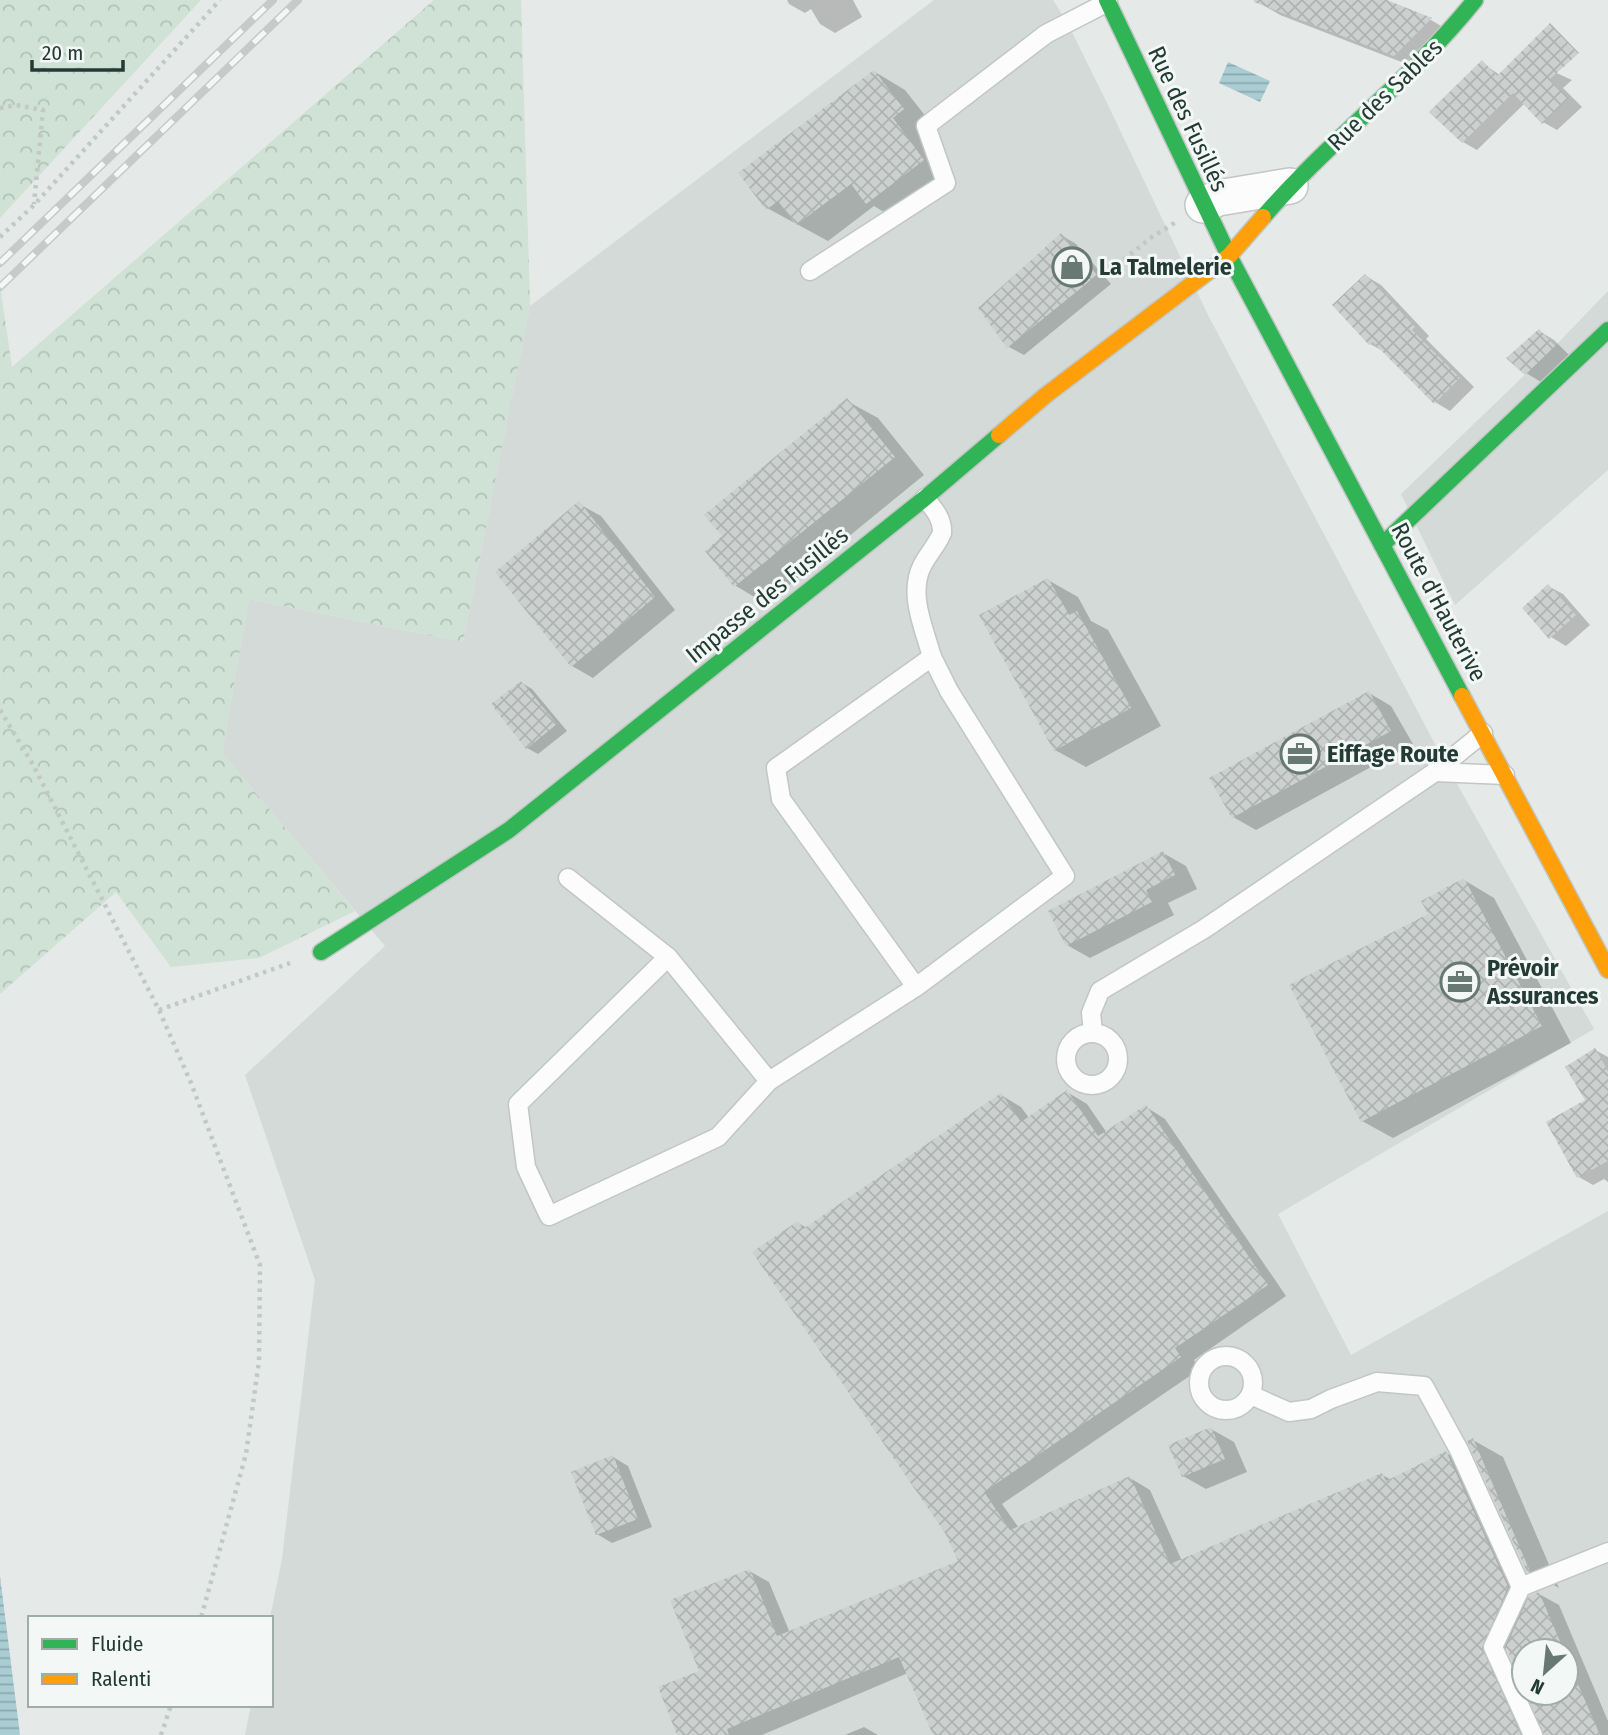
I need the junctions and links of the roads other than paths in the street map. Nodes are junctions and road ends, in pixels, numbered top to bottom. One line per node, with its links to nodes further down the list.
1 (1475, 0): 3 (street, Rue des Sables)
2 (1108, 1): 4 (street, Rue des Fusillés); 6 (lane)
3 (1290, 186): 4 (street); 5 (street, Rue des Sables)
4 (1203, 205): 5 (street, Rue des Fusillés)
5 (1229, 256): 8 (street, Impasse des Fusillés); 9 (street, Route d'Hauterive)
6 (810, 271)
7 (1608, 330): 9 (street)
8 (925, 498): 10 (lane); 15 (street, Impasse des Fusillés)
9 (1382, 545): 11 (street, Route d'Hauterive)
10 (932, 657): 18 (lane); 18 (lane)
11 (1483, 733): 12 (lane); 13 (street, Route d'Hauterive)
12 (1435, 772): 13 (lane); 19 (lane)
13 (1506, 775): 17 (street, Route d'Hauterive)
14 (568, 878): 16 (lane)
15 (321, 952)
16 (668, 957): 20 (lane); 20 (lane)
17 (1608, 970)
18 (916, 988): 20 (lane)
19 (1093, 1032)
20 (769, 1081)
21 (1251, 1395): 23 (lane)
22 (1608, 1552): 23 (lane)
23 (1521, 1587): 24 (lane)
24 (1533, 1735)

